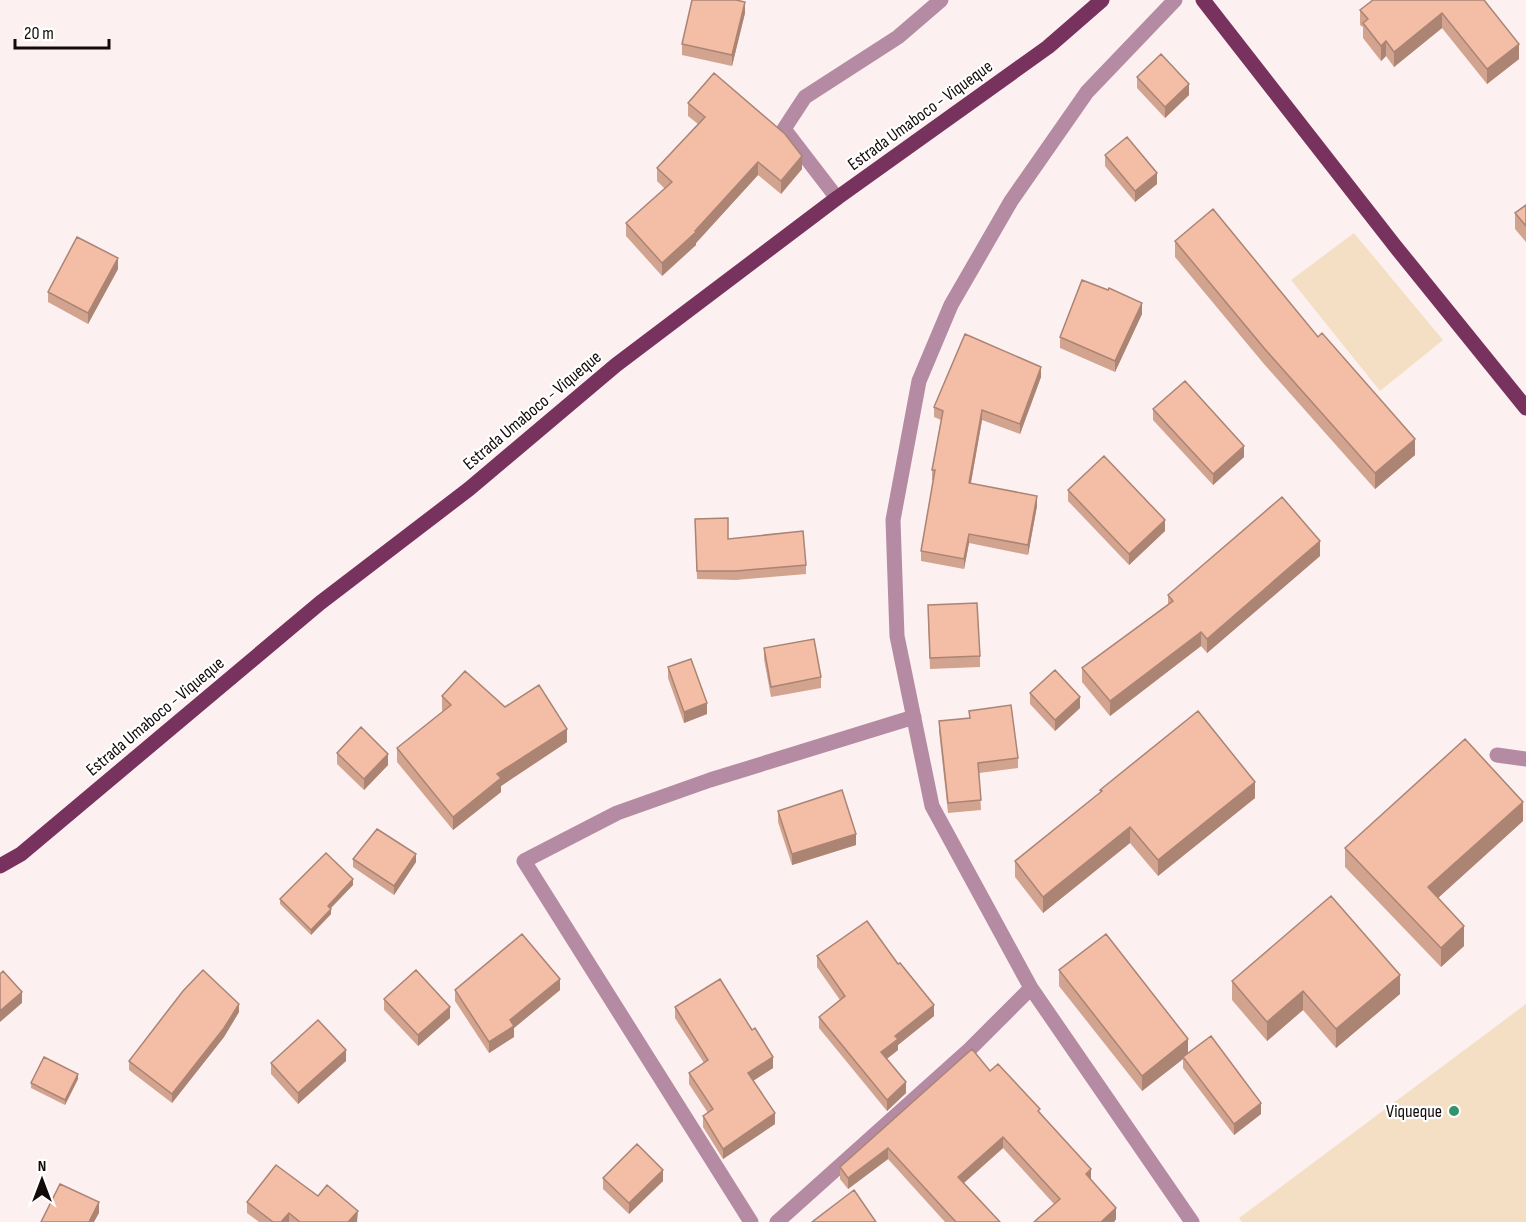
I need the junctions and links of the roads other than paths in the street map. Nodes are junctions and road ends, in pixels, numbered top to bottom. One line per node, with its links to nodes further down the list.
1 (941, 0): 5 (street)
2 (1102, 0): 5 (main road, Estrada Umaboco - Viqueque)
3 (1175, 0): 7 (street)
4 (1209, 2): 6 (main road)
5 (837, 198): 10 (main road, Estrada Umaboco - Viqueque)
6 (1526, 408)
7 (914, 717): 11 (street); 12 (street)
8 (1497, 755): 9 (street)
9 (1526, 759)
10 (0, 866)
11 (1031, 988): 13 (street); 14 (street)
12 (751, 1222)
13 (777, 1222)
14 (1191, 1222)

